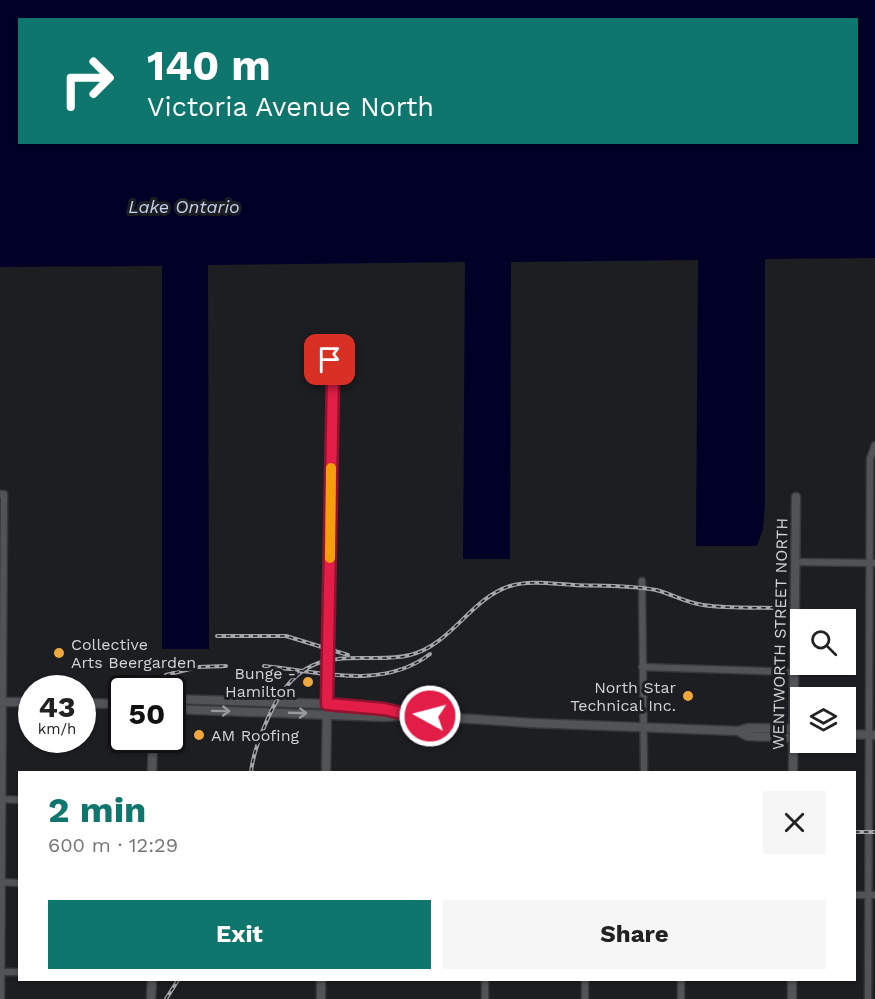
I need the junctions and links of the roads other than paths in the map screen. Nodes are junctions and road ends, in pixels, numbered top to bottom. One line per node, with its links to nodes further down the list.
1 (330, 360): 14 (street)
2 (875, 444): 6 (street)
3 (2, 494): 12 (street)
4 (796, 497): 5 (main road, WENTWORTH STREET NORTH)
5 (795, 562): 6 (street); 8 (main road, WENTWORTH STREET NORTH)
6 (872, 563): 21 (street)
7 (642, 581): 9 (street)
8 (795, 609)
9 (642, 667): 10 (street); 18 (street)
10 (790, 672)
11 (186, 699): 14 (main road)
12 (2, 702): 13 (main road); 28 (street)
13 (18, 702)
14 (327, 704): 16 (main road); 17 (main road)
15 (186, 709): 16 (main road, one-way to 16)
16 (327, 714): 17 (main road); 25 (main road)
17 (410, 715): 18 (main road)
18 (642, 728): 19 (main road); 26 (street)
19 (790, 734)
20 (856, 734): 21 (main road)
21 (872, 735): 33 (street)
22 (153, 753): 24 (main road)
23 (795, 753): 27 (main road, WENTWORTH STREET NORTH)
24 (152, 771)
25 (326, 771)
26 (644, 771)
27 (793, 771)
28 (1, 799): 29 (street); 30 (street)
29 (18, 800)
30 (1, 882): 31 (street); 34 (street)
31 (18, 883)
32 (856, 895): 33 (street)
33 (872, 895): 49 (street)
34 (1, 968): 35 (street); 42 (street)
35 (18, 972)
36 (152, 981): 43 (main road)
37 (321, 981): 44 (main road)
38 (485, 981): 45 (street)
39 (585, 981): 46 (street)
40 (681, 981): 47 (street)
41 (792, 981): 48 (main road)
42 (1, 999)
43 (151, 999)
44 (321, 999)
45 (485, 999)
46 (585, 999)
47 (681, 999)
48 (792, 999)
49 (868, 999)

